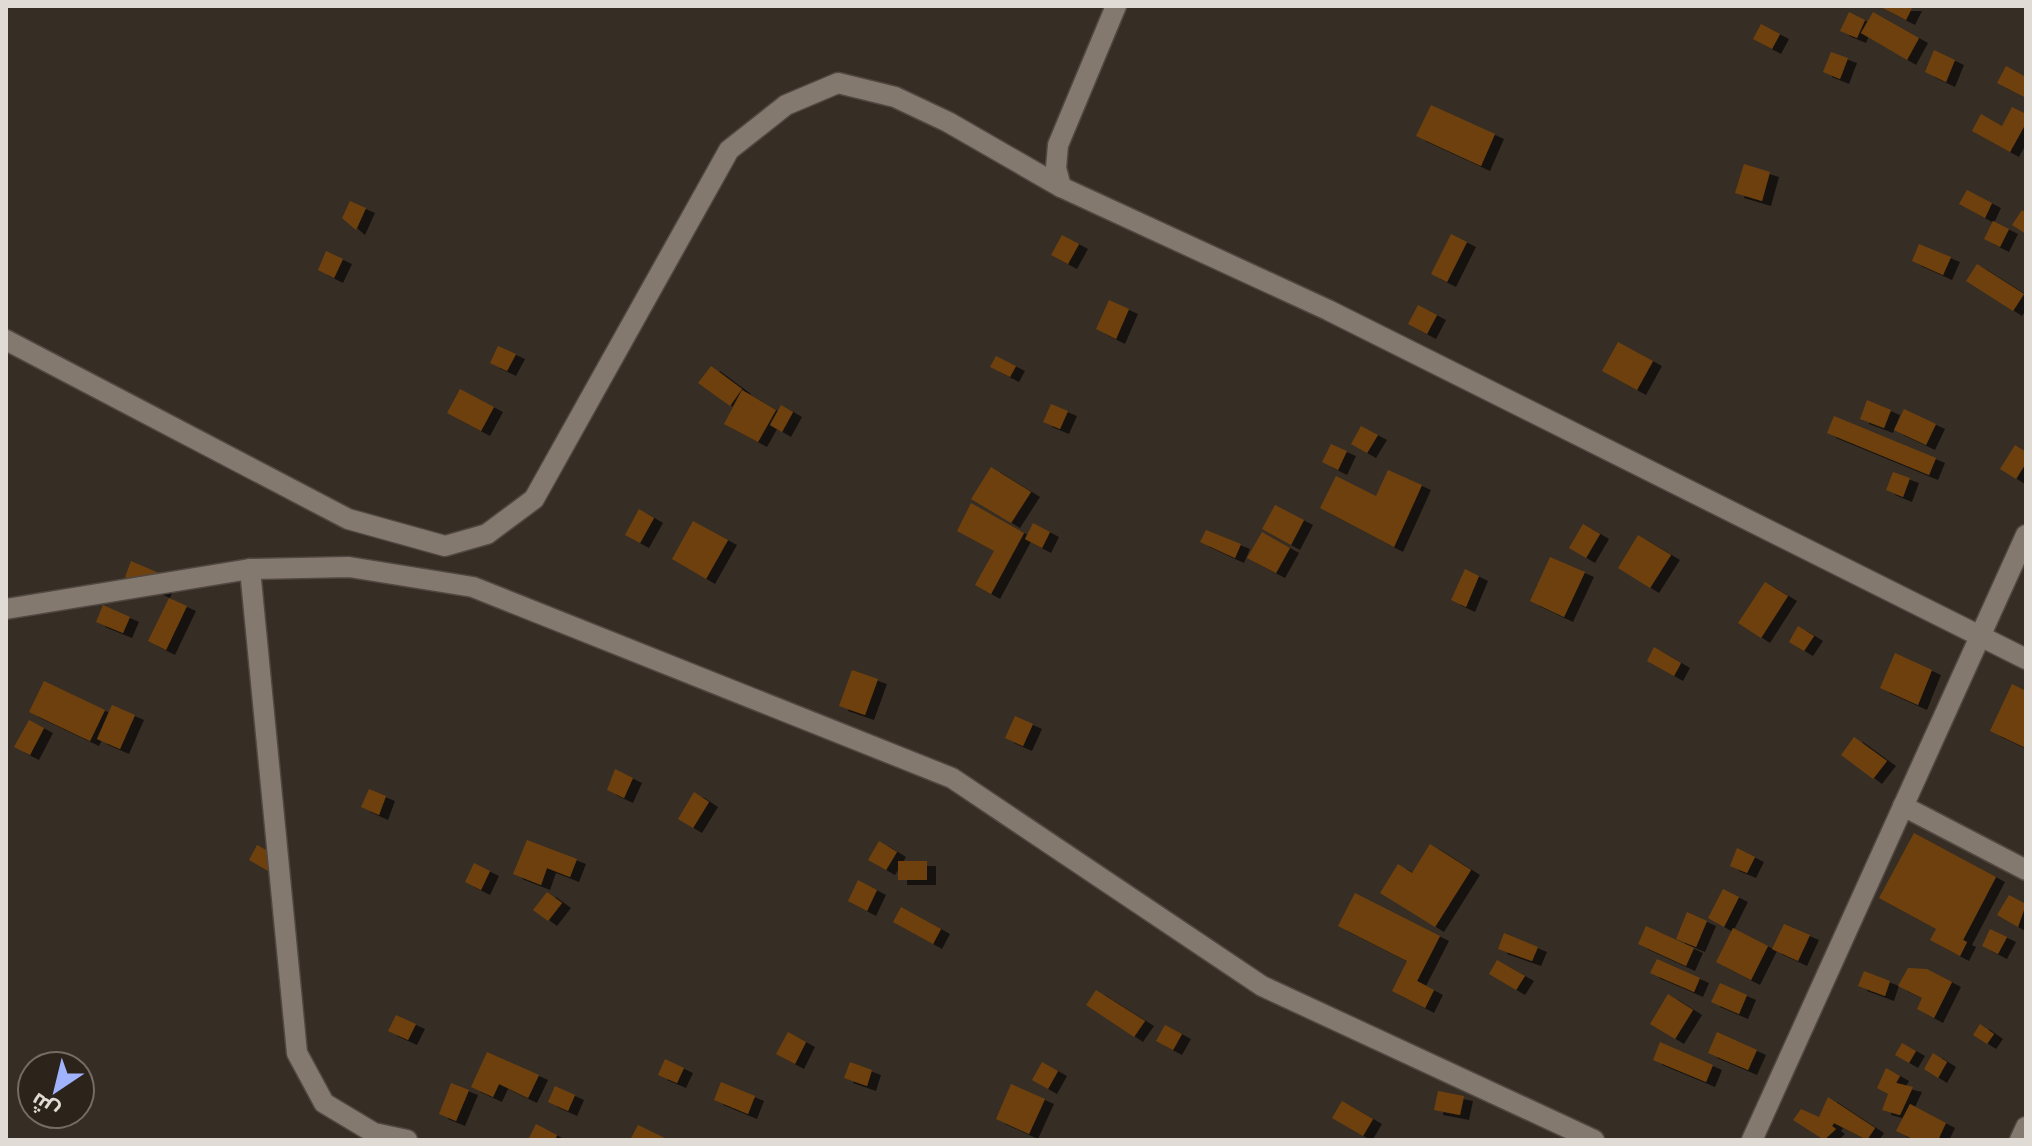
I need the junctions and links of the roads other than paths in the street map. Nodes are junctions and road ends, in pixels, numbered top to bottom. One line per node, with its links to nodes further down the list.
1 (1116, 6): 2 (street)
2 (1061, 187): 3 (street); 7 (street)
3 (6, 340)
4 (2026, 535): 7 (street)
5 (250, 569): 6 (street); 12 (street); 13 (street)
6 (6, 609)
7 (1980, 638): 8 (street); 9 (street)
8 (2026, 659)
9 (1903, 806): 10 (street); 14 (street)
10 (2026, 870)
11 (2026, 1127): 15 (street)
12 (407, 1140)
13 (1594, 1140)
14 (1752, 1140)
15 (2020, 1140)

